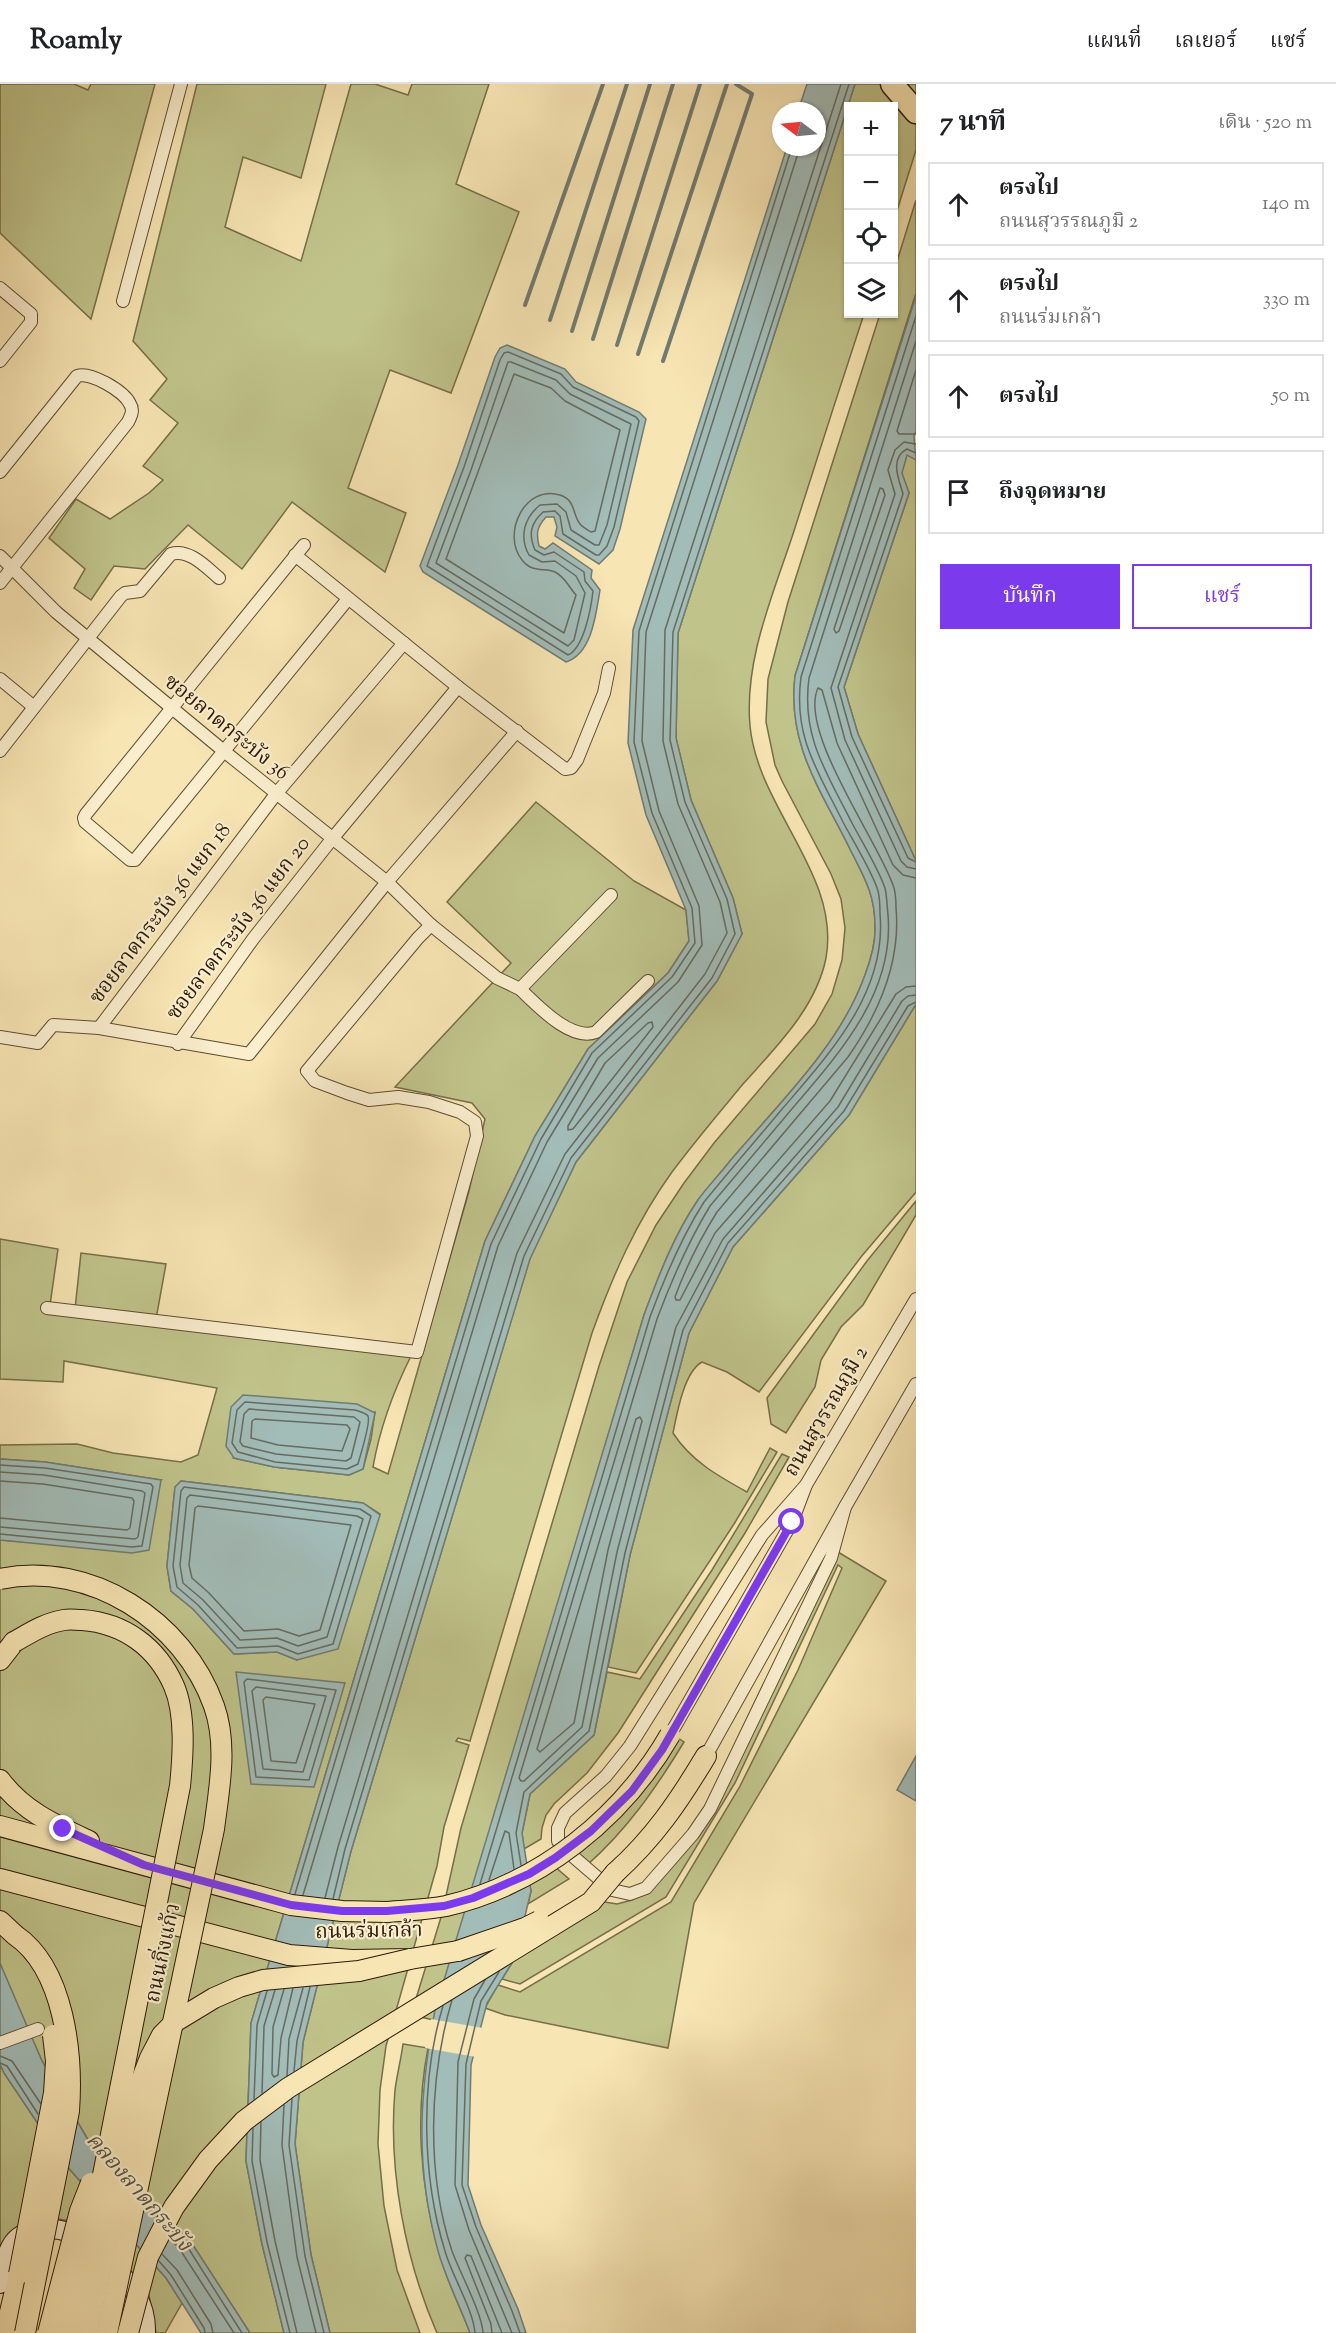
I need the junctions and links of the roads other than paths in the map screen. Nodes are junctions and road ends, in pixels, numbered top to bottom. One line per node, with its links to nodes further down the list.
1 (181, 84): 5 (street)
2 (892, 84): 3 (highway)
3 (916, 112)
4 (0, 288): 6 (street)
5 (123, 301)
6 (0, 361)
7 (0, 472): 11 (street)
8 (304, 545): 9 (street)
9 (295, 555): 14 (street); 21 (street)
10 (0, 556): 11 (street, ซอยลาดกระบัง 36)
11 (12, 568): 13 (street); 15 (street, ซอยลาดกระบัง 36)
12 (219, 578): 15 (street)
13 (0, 583)
14 (348, 599): 16 (street); 24 (street)
15 (90, 639): 20 (street); 21 (street, ซอยลาดกระบัง 36)
16 (404, 643): 19 (street); 25 (street, ซอยลาดกระบัง 36 แยก 18)
17 (609, 668): 22 (street)
18 (0, 679): 20 (street)
19 (458, 687): 22 (street); 26 (street, ซอยลาดกระบัง 36 แยก 20)
20 (34, 707): 23 (street)
21 (171, 708): 24 (street, ซอยลาดกระบัง 36); 24 (street)
22 (517, 731): 27 (street)
23 (0, 751)
24 (225, 752): 25 (street, ซอยลาดกระบัง 36)
25 (276, 794): 26 (street, ซอยลาดกระบัง 36); 32 (street, ซอยลาดกระบัง 36 แยก 18)
26 (332, 839): 27 (street, ซอยลาดกระบัง 36); 34 (street, ซอยลาดกระบัง 36 แยก 20)
27 (387, 882): 29 (street, ซอยลาดกระบัง 36); 34 (street)
28 (611, 895): 31 (street)
29 (431, 925): 31 (street, ซอยลาดกระบัง 36); 36 (street)
30 (648, 981): 31 (street, ซอยลาดกระบัง 36)
31 (520, 989)
32 (99, 1028): 33 (street, ซอยลาดกระบัง 36 แยก 18); 34 (street)
33 (0, 1037)
34 (178, 1044)
35 (916, 1299): 38 (street, ถนนสุวรรณภูมิ 2)
36 (47, 1308)
37 (916, 1384): 39 (street)
38 (806, 1485): 39 (street); 42 (street, ถนนสุวรรณภูมิ 2)
39 (845, 1507): 43 (street)
40 (0, 1579): 61 (main road, ถนนกิ่งแก้ว, bridge)
41 (0, 1660): 54 (main road, bridge)
42 (670, 1735): 46 (main road, ถนนร่มเกล้า, bridge)
43 (706, 1756): 47 (main road, ถนนร่มเกล้า)
44 (0, 1780): 46 (main road)
45 (0, 1826): 46 (main road, ถนนร่มเกล้า)
46 (144, 1865)
47 (615, 1873): 51 (main road, ถนนร่มเกล้า, bridge); 62 (main road, bridge)
48 (0, 1879): 51 (main road, ถนนร่มเกล้า, bridge)
49 (0, 1921): 50 (main road)
50 (15, 1935): 56 (main road, bridge); 57 (main road, bridge)
51 (410, 1959): 60 (main road, bridge)
52 (38, 2029): 53 (street)
53 (0, 2043)
54 (110, 2136): 58 (main road, bridge); 59 (main road, bridge)
55 (0, 2284): 63 (main road)
56 (5, 2333)
57 (25, 2333)
58 (48, 2333)
59 (68, 2333)
60 (87, 2333)
61 (107, 2333)
62 (128, 2333)
63 (146, 2333)

